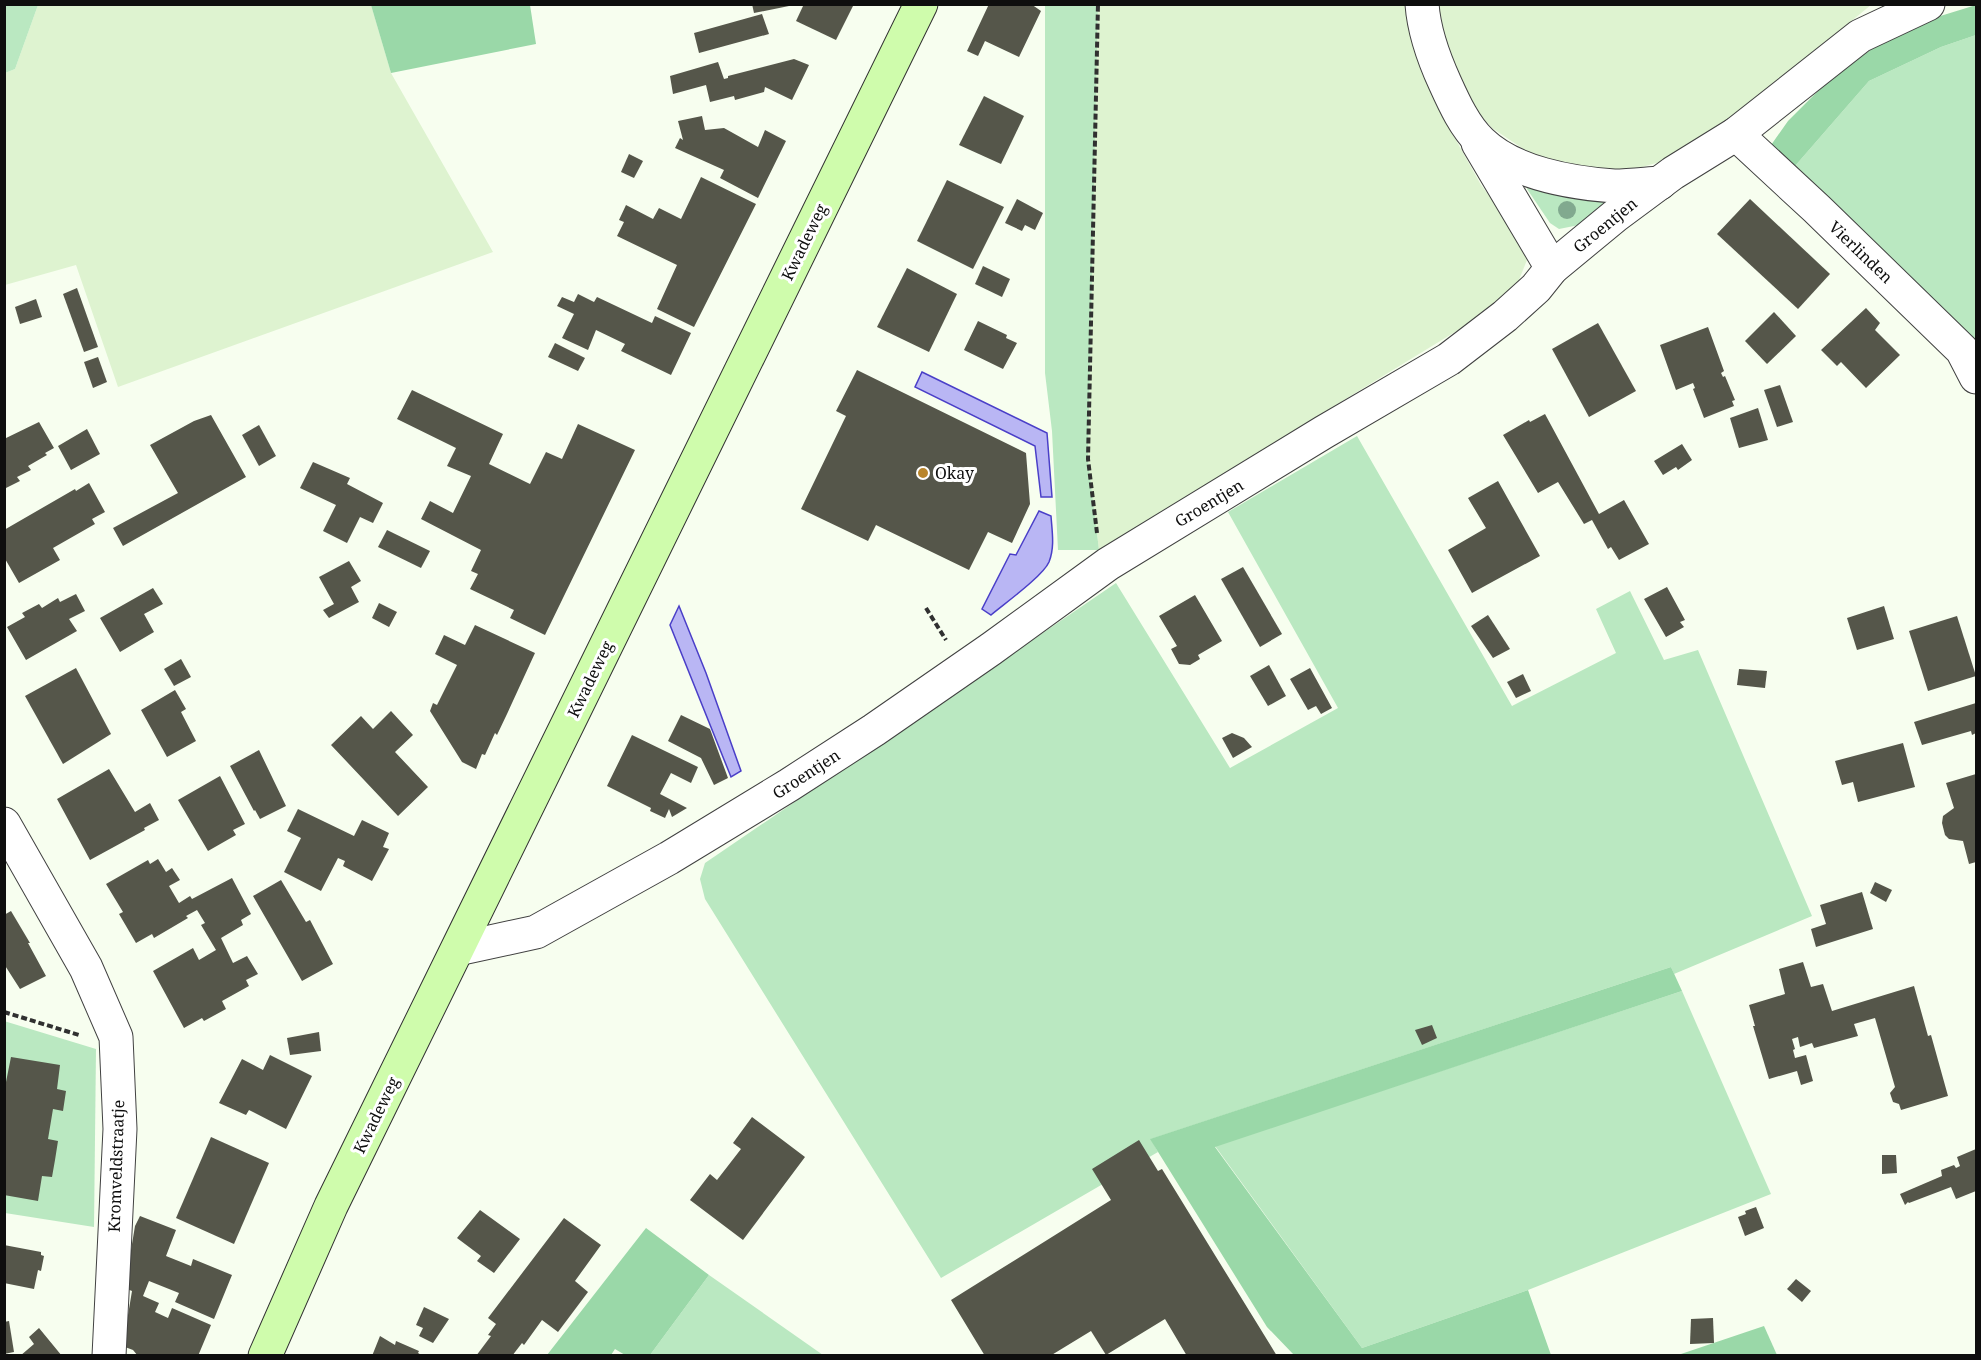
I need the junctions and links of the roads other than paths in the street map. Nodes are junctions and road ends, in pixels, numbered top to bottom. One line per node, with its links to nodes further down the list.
1 (921, 4): 10 (main road, Kwadeweg)
2 (1422, 4): 4 (street)
3 (1928, 4): 5 (street, Groentjen)
4 (1466, 124): 6 (street); 7 (street)
5 (1736, 134): 6 (street, Groentjen); 8 (street, Vierlinden)
6 (1660, 183): 7 (street, Groentjen)
7 (1552, 268): 10 (street, Groentjen)
8 (1977, 377)
9 (4, 824): 11 (street, Kromveldstraatje)
10 (458, 949): 12 (main road, Kwadeweg)
11 (109, 1356)
12 (265, 1356)

